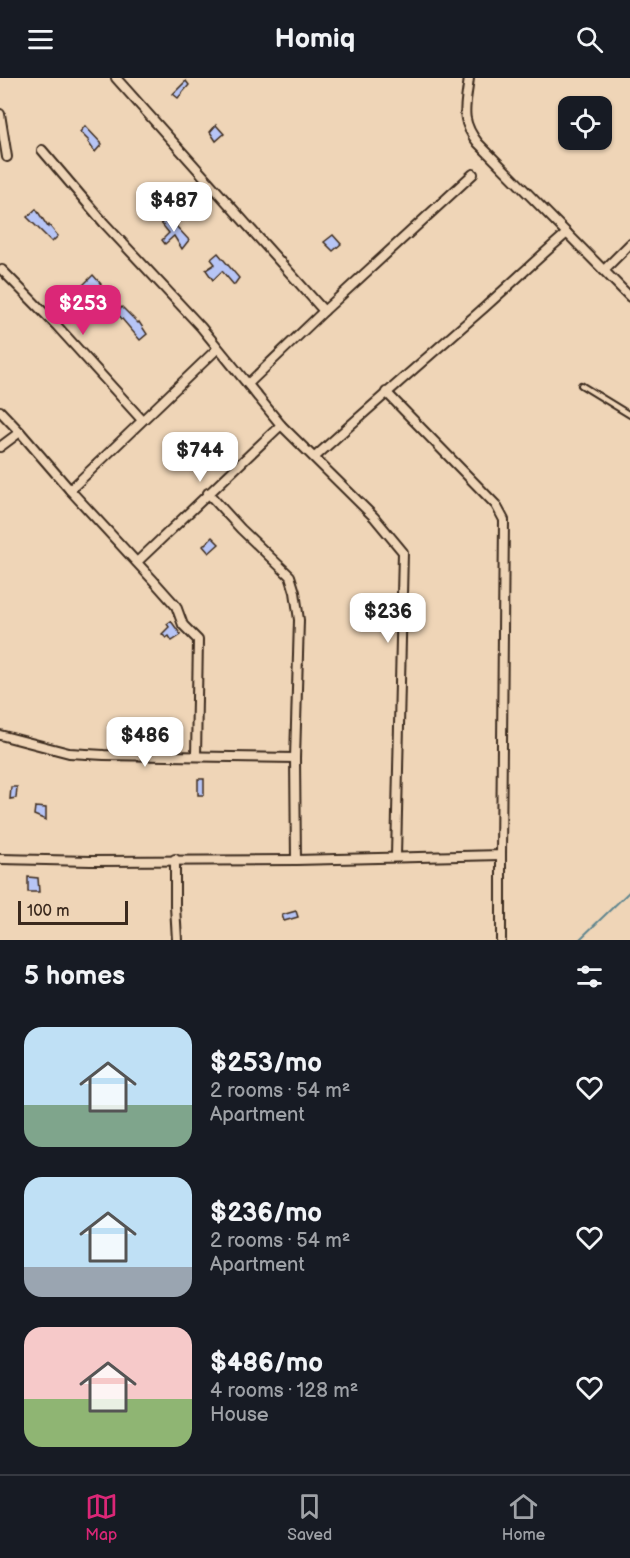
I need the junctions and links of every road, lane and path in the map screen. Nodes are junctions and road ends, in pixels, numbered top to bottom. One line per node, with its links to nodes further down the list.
1 (116, 78): 12 (street)
2 (469, 78): 7 (street)
3 (0, 114): 5 (street)
4 (42, 150): 13 (street)
5 (7, 157)
6 (473, 174): 12 (street)
7 (567, 233): 10 (street); 16 (street)
8 (630, 244): 10 (street)
9 (2, 270): 19 (street)
10 (604, 270): 11 (street)
11 (630, 297)
12 (324, 311): 14 (street)
13 (217, 349): 14 (street); 19 (street)
14 (249, 383): 20 (street)
15 (581, 385): 18 (lane)
16 (386, 392): 23 (street); 30 (street)
17 (0, 411): 21 (street)
18 (630, 415)
19 (142, 420): 24 (street)
20 (281, 425): 23 (street); 25 (street)
21 (20, 432): 22 (street); 24 (street)
22 (0, 447)
23 (315, 457): 31 (street)
24 (70, 490): 26 (street)
25 (208, 493): 26 (street); 29 (street)
26 (137, 562): 28 (street)
27 (0, 735): 28 (street)
28 (196, 756): 29 (street)
29 (296, 758): 34 (street)
30 (501, 855): 31 (street); 36 (street)
31 (396, 856): 34 (street)
32 (0, 859): 33 (street)
33 (175, 859): 34 (street); 35 (street)
34 (296, 860)
35 (177, 940)
36 (501, 940)

